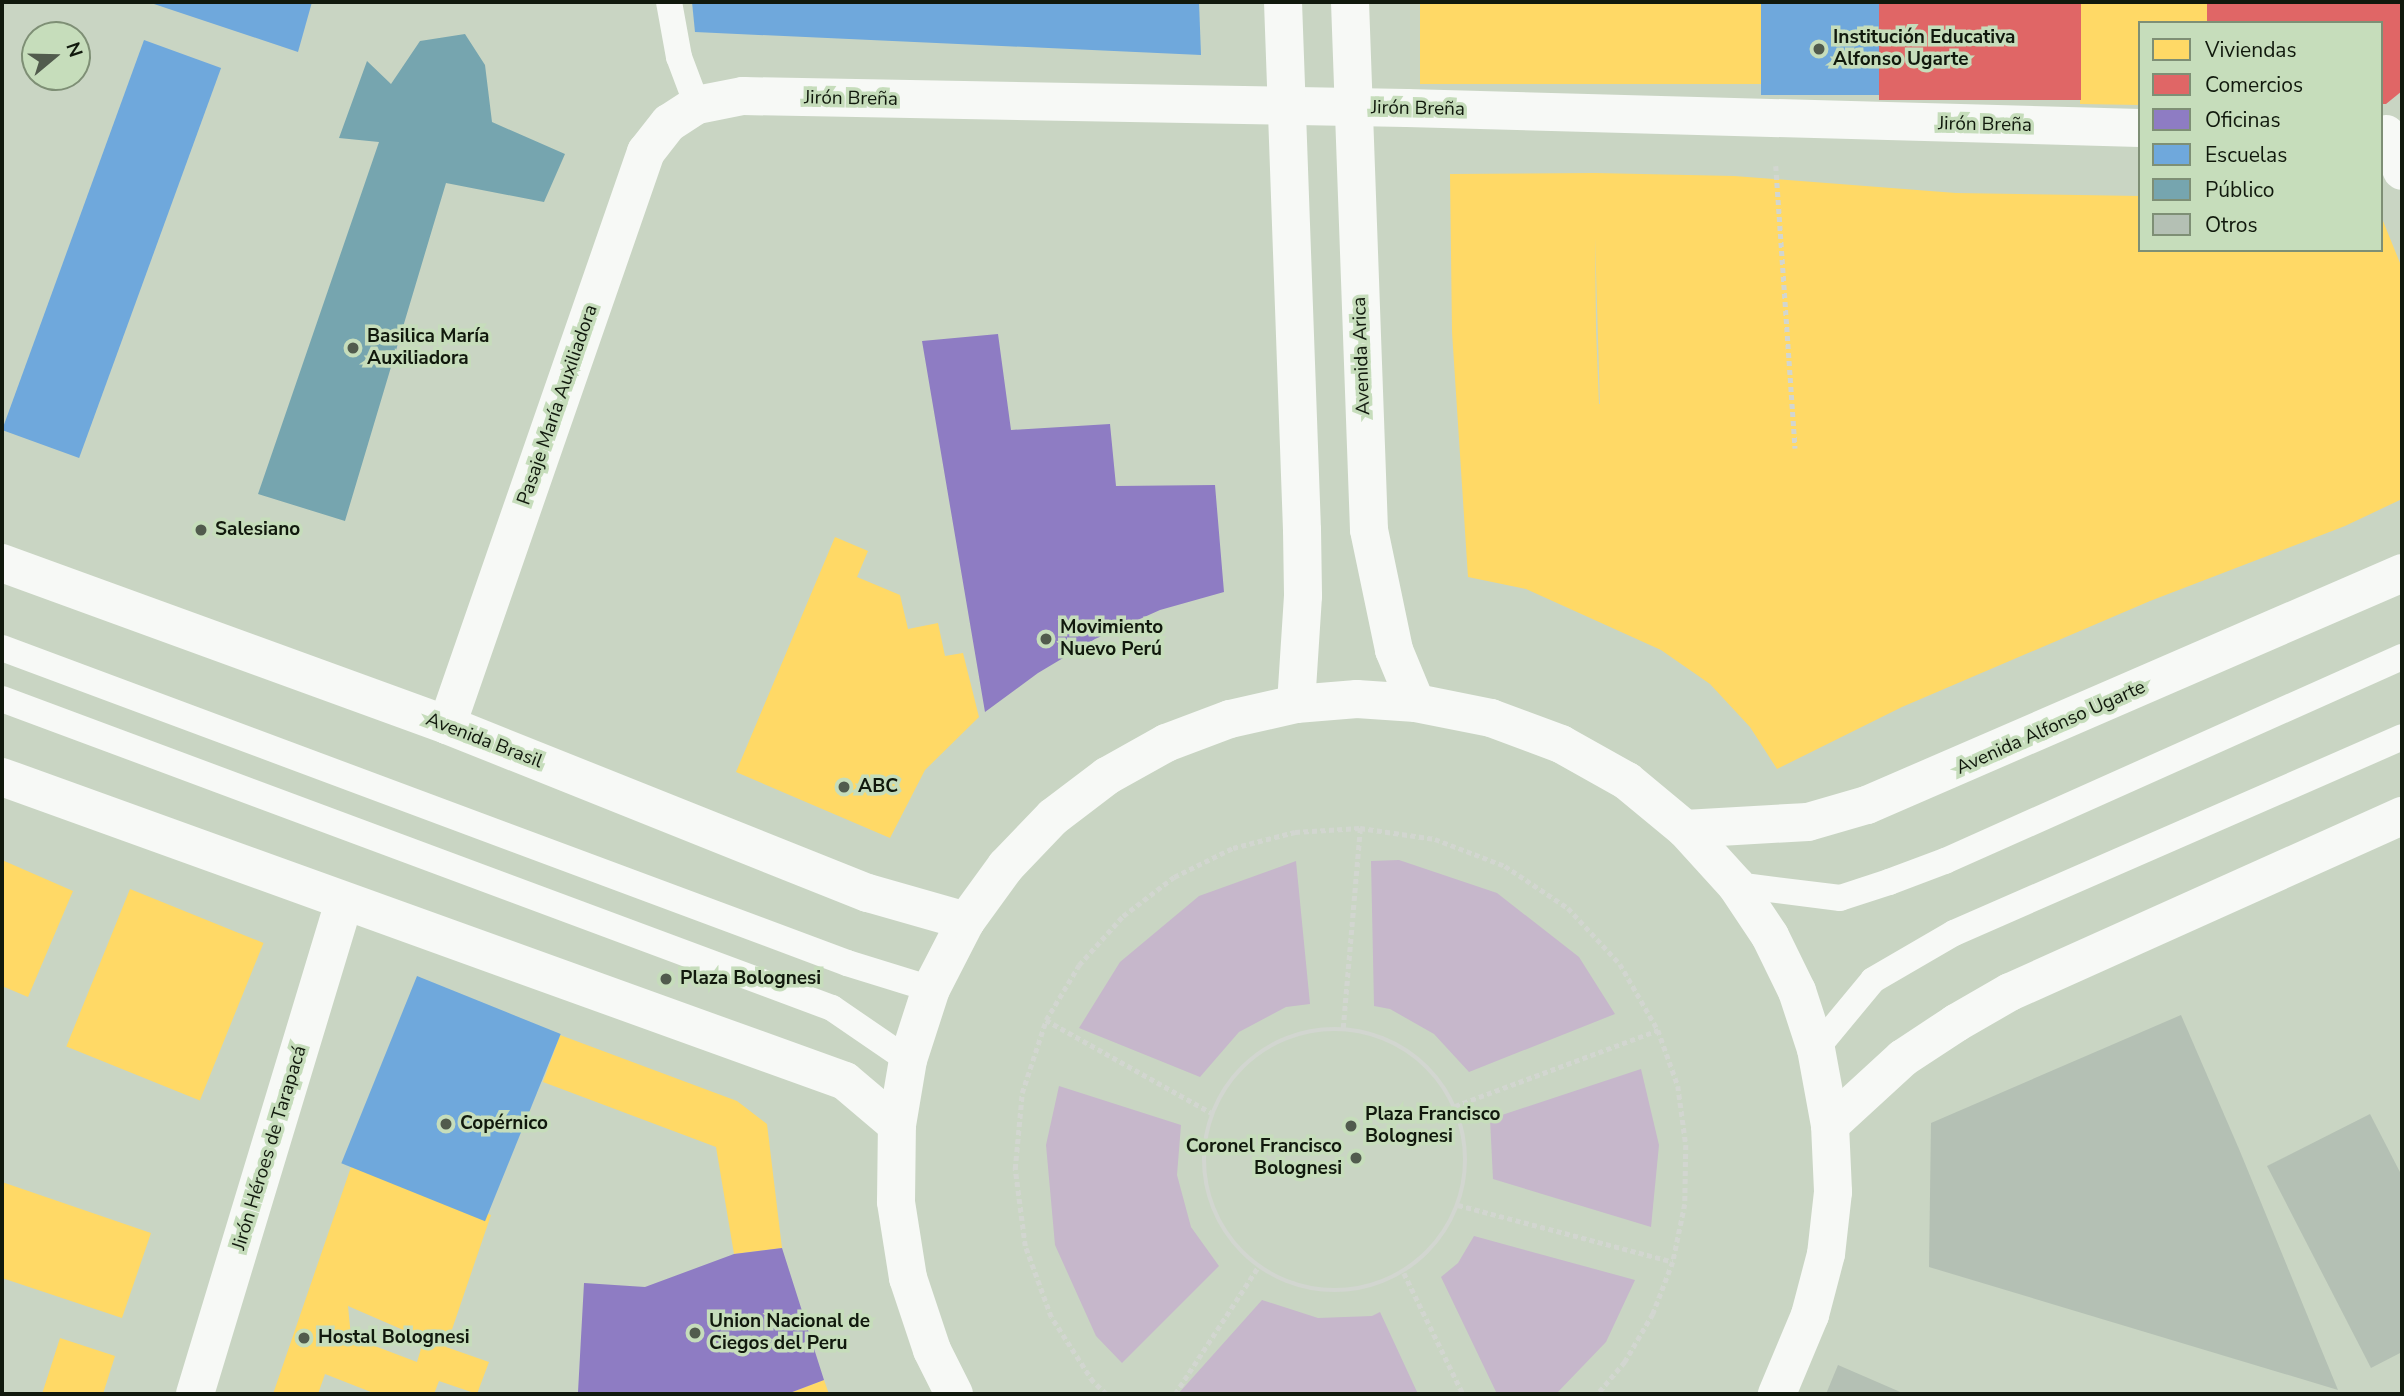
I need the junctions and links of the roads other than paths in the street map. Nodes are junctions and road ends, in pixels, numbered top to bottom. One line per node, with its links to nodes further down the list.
1 (670, 2): 4 (lane)
2 (1283, 2): 5 (main road)
3 (1350, 2): 6 (main road, Avenida Arica)
4 (697, 105): 5 (main road, Jirón Breña); 17 (main road, Pasaje María Auxiliadora)
5 (1286, 108): 6 (main road, Jirón Breña); 16 (main road)
6 (1353, 108): 7 (main road, Jirón Breña); 15 (main road, Avenida Arica)
7 (2138, 128)
8 (2390, 130): 9 (main road)
9 (2402, 171)
10 (2, 562): 17 (main road, Avenida Brasil)
11 (2402, 573): 21 (main road, Avenida Alfonso Ugarte)
12 (2, 648): 25 (lane)
13 (2402, 657): 22 (lane)
14 (2, 699): 27 (lane)
15 (1416, 703): 16 (main road); 21 (main road)
16 (1296, 704): 24 (main road)
17 (447, 725): 24 (main road, Avenida Brasil)
18 (2402, 737): 26 (lane)
19 (2, 777): 23 (main road)
20 (2402, 816): 29 (main road)
21 (1685, 829): 22 (main road)
22 (1736, 885): 26 (main road)
23 (344, 902): 28 (main road); 30 (main road, Jirón Héroes de Tarapacá)
24 (966, 921): 25 (main road)
25 (932, 989): 27 (main road)
26 (1816, 1049): 29 (main road)
27 (908, 1060): 28 (main road)
28 (897, 1125): 31 (main road)
29 (1830, 1125): 32 (main road)
30 (195, 1394)
31 (954, 1394)
32 (1777, 1394)

